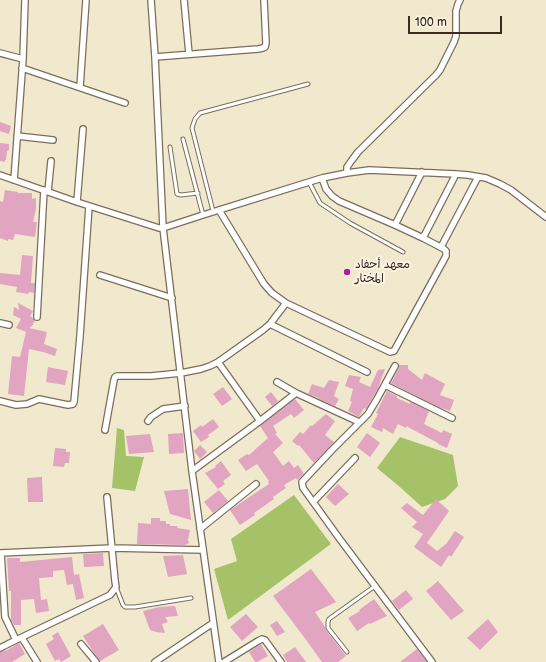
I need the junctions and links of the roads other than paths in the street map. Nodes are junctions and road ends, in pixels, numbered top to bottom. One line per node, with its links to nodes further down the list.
1 (25, 0): 10 (street)
2 (86, 0): 13 (street)
3 (151, 0): 9 (street)
4 (184, 0): 8 (street)
5 (264, 0): 8 (street)
6 (460, 0): 22 (street)
7 (0, 53): 10 (street)
8 (189, 54): 9 (street)
9 (155, 57): 37 (street)
10 (22, 59): 11 (street)
11 (22, 68): 13 (street); 16 (street)
12 (308, 84): 33 (lane)
13 (80, 87): 14 (street)
14 (125, 103)
15 (83, 128): 31 (street)
16 (17, 136): 18 (street); 27 (street)
17 (184, 139): 30 (lane)
18 (53, 140)
19 (170, 147): 30 (lane)
20 (51, 161): 29 (street)
21 (422, 172): 22 (street); 23 (street); 36 (street)
22 (347, 173): 26 (street)
23 (456, 174): 25 (street); 38 (street)
24 (0, 175): 27 (street)
25 (478, 177): 35 (street); 39 (street)
26 (322, 178): 28 (street); 36 (street)
27 (14, 180): 29 (street)
28 (309, 182): 33 (street); 40 (lane)
29 (46, 191): 31 (street); 44 (street)
30 (198, 193): 34 (lane)
31 (77, 202): 32 (street)
32 (89, 206): 37 (street); 55 (street)
33 (216, 211): 34 (street); 43 (street)
34 (203, 214): 37 (street)
35 (546, 217)
36 (395, 225): 38 (street)
37 (163, 228): 42 (street)
38 (423, 238): 39 (street)
39 (441, 247): 43 (street)
40 (403, 252)
41 (100, 275): 42 (street)
42 (172, 298): 51 (street)
43 (286, 303): 46 (street)
44 (37, 317)
45 (0, 323): 47 (street)
46 (270, 324): 48 (street); 50 (street)
47 (8, 325)
48 (218, 362): 51 (street); 59 (street)
49 (395, 366): 53 (street)
50 (367, 372)
51 (181, 373): 56 (street); 61 (street)
52 (277, 382): 54 (street)
53 (385, 385): 57 (street); 60 (street)
54 (296, 393): 59 (street); 60 (street)
55 (0, 401)
56 (185, 406): 58 (street); 63 (street)
57 (452, 418)
58 (148, 421)
59 (260, 421): 63 (street)
60 (359, 422): 66 (street)
61 (105, 430)
62 (355, 458): 66 (street)
63 (192, 471): 67 (street)
64 (256, 484): 67 (street)
65 (107, 497): 68 (street)
66 (314, 502): 71 (street)
67 (200, 529): 69 (street)
68 (112, 548): 69 (street); 70 (street); 72 (street)
69 (203, 550): 74 (street)
70 (1, 553): 75 (street)
71 (375, 586): 78 (lane); 85 (street)
72 (116, 587): 73 (lane); 75 (street)
73 (191, 598)
74 (213, 623): 81 (street); 82 (street)
75 (19, 639): 77 (street); 79 (street)
76 (81, 644): 80 (street)
77 (0, 648)
78 (347, 652)
79 (37, 662)
80 (96, 662)
81 (156, 662)
82 (219, 662)
83 (224, 662): 84 (street)
84 (281, 662)
85 (432, 662)

